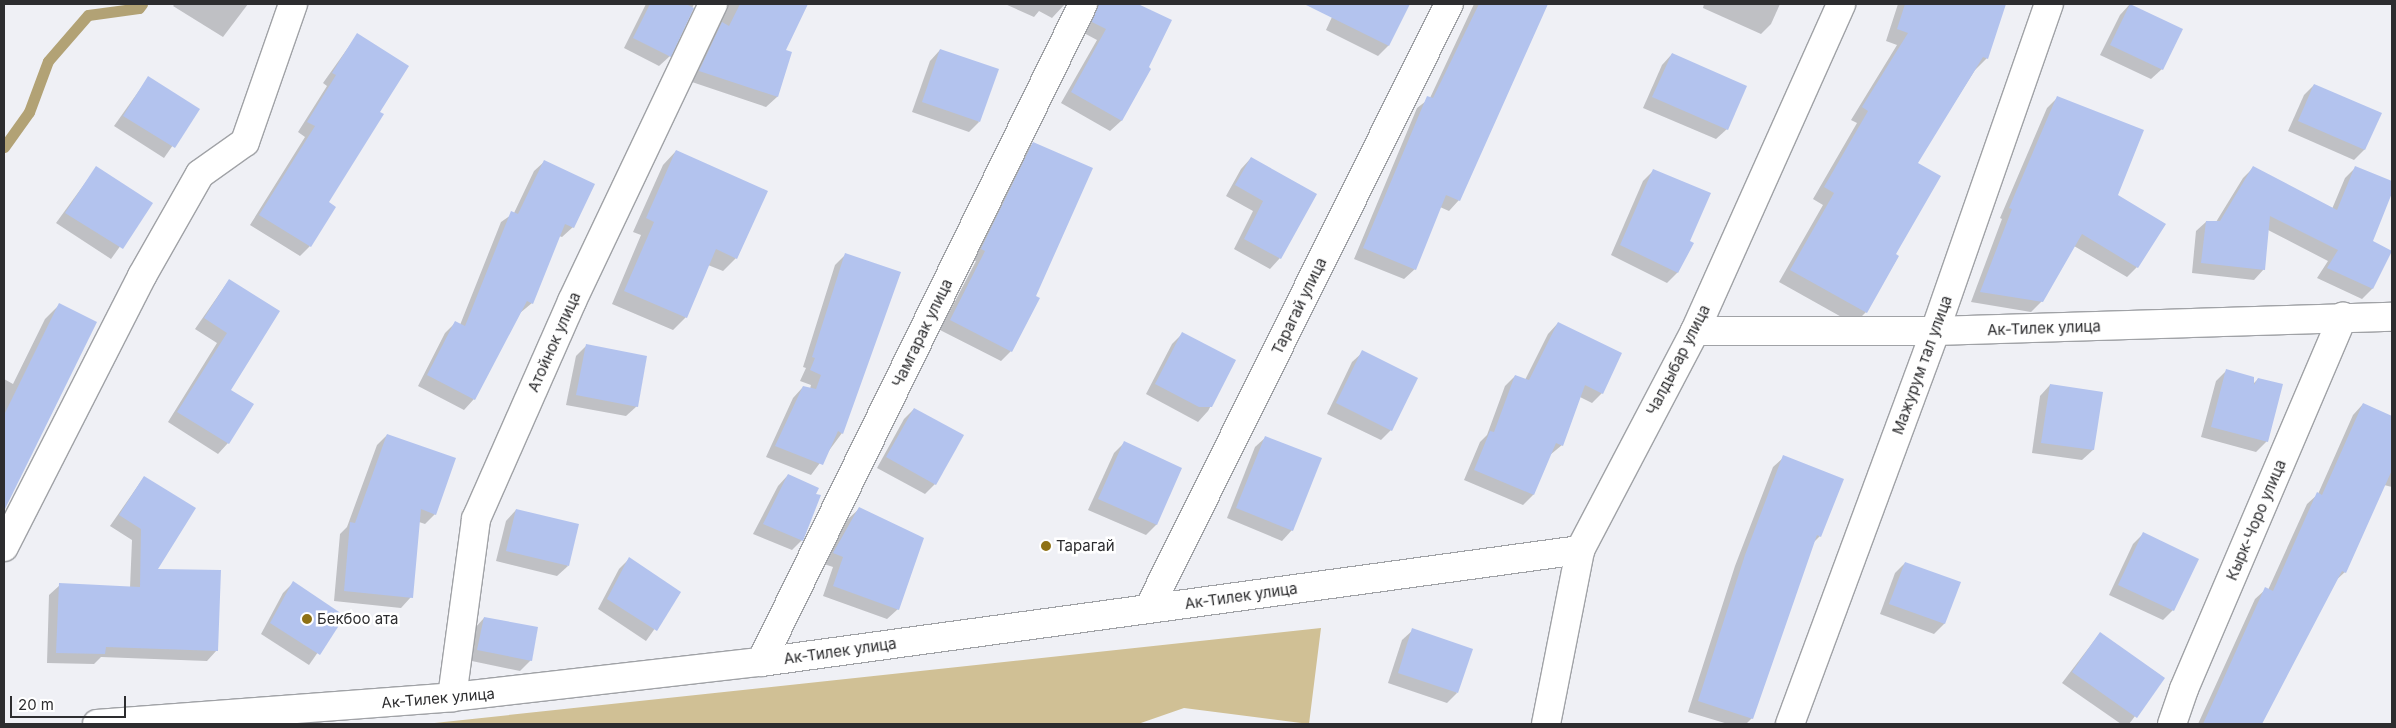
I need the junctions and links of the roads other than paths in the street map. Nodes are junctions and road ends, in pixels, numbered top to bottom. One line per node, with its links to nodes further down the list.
1 (293, 4): 11 (street)
2 (713, 4): 15 (street, Атойнок улица)
3 (1083, 4): 14 (street, Чамгарак улица)
4 (1448, 4): 13 (street, Тарагай улица)
5 (1841, 4): 9 (street, Чалдыбар улица)
6 (2049, 4): 10 (street, Мажурум тал улица)
7 (2343, 317): 8 (street, Ак-Тилек улица); 10 (street, Ак-Тилек улица); 19 (street, Кырк-Чоро улица)
8 (2392, 318)
9 (1695, 331): 10 (street, Ак-Тилек улица); 12 (street, Чалдыбар улица)
10 (1935, 331): 18 (street, Мажурум тал улица)
11 (4, 546)
12 (1580, 550): 13 (street, Ак-Тилек улица); 17 (street, Чалдыбар улица)
13 (1149, 608): 14 (street, Ак-Тилек улица)
14 (760, 662): 15 (street, Ак-Тилек улица)
15 (452, 698): 16 (street, Ак-Тилек улица)
16 (97, 724)
17 (1546, 724)
18 (1790, 724)
19 (2172, 724)

